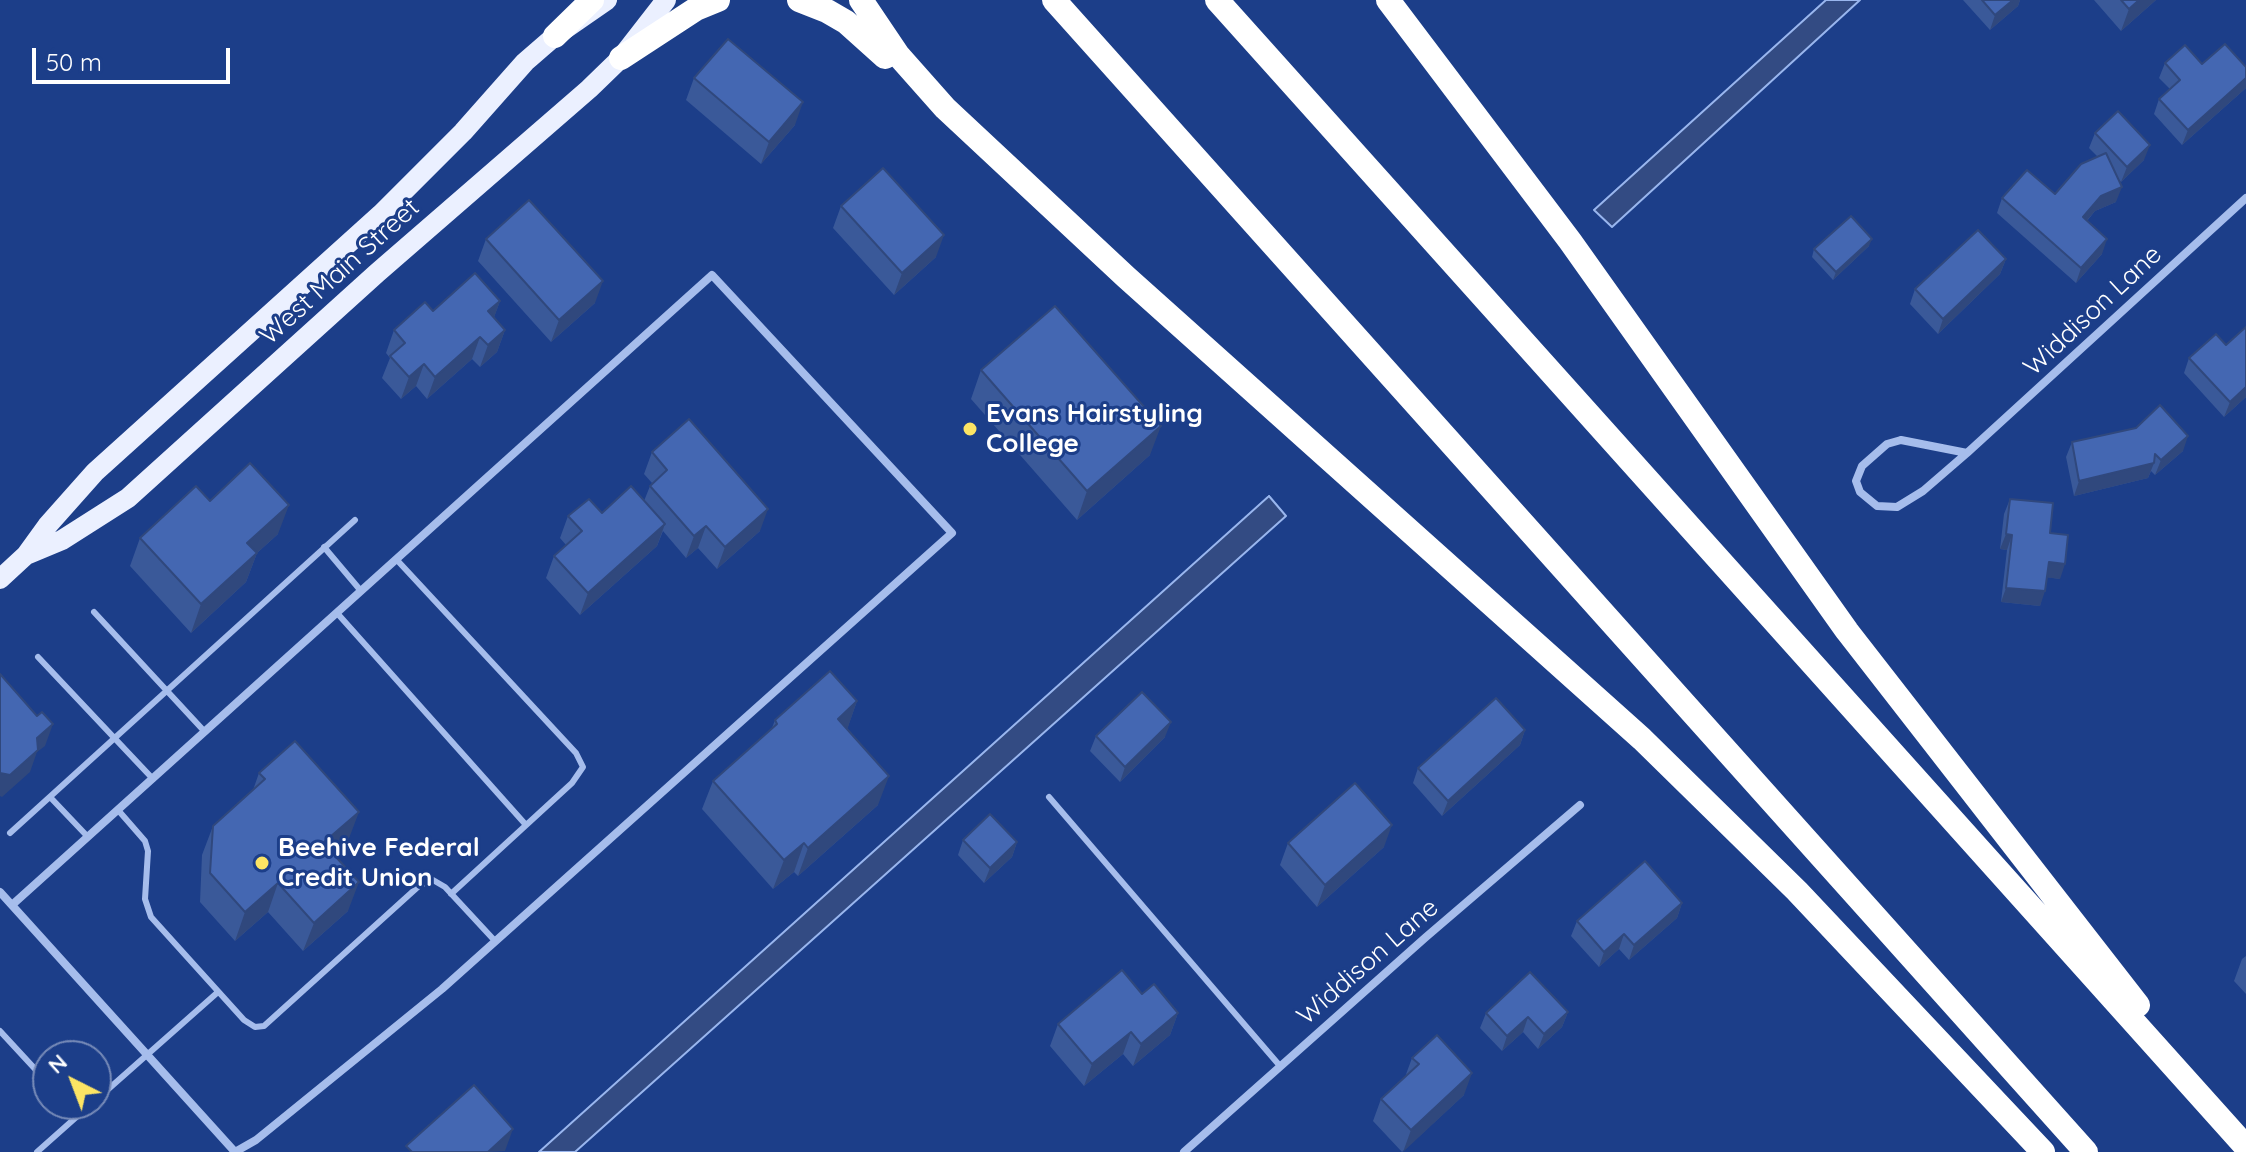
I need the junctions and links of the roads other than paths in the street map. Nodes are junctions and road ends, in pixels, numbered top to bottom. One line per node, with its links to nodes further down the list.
1 (592, 0): 10 (highway)
2 (607, 0): 10 (main road, West Main Street)
3 (666, 0): 11 (main road, West Main Street)
4 (718, 0): 11 (highway)
5 (799, 0): 12 (highway)
6 (861, 0): 12 (highway)
7 (1054, 0): 51 (highway)
8 (1217, 0): 46 (highway)
9 (1388, 0): 46 (highway)
10 (555, 36): 17 (main road, West Main Street)
11 (621, 58): 17 (main road, West Main Street)
12 (945, 108): 50 (highway)
13 (2246, 198): 14 (street, Widdison Lane)
14 (1967, 453): 14 (street, Widdison Lane)
15 (355, 520): 16 (lane)
16 (324, 547): 20 (lane); 24 (lane)
17 (26, 555): 19 (main road, West Main Street)
18 (396, 559): 20 (street); 32 (lane); 38 (street)
19 (0, 579)
20 (361, 591): 22 (street)
21 (94, 612): 24 (lane)
22 (337, 613): 25 (street); 32 (lane)
23 (38, 657): 26 (lane)
24 (168, 690): 25 (lane); 26 (lane)
25 (205, 732): 27 (street)
26 (115, 738): 27 (lane); 28 (lane)
27 (153, 779): 31 (street)
28 (50, 797): 33 (lane); 34 (lane)
29 (1049, 797): 43 (lane)
30 (1580, 805): 43 (street, Widdison Lane)
31 (118, 810): 34 (street); 39 (lane)
32 (526, 825): 36 (lane)
33 (10, 833)
34 (88, 837): 37 (street)
35 (0, 892): 37 (street)
36 (451, 894): 38 (lane); 39 (lane)
37 (12, 905): 41 (street)
38 (495, 941): 48 (street)
39 (218, 992): 41 (lane)
40 (0, 1031): 42 (lane)
41 (146, 1056): 44 (lane); 48 (street)
42 (32, 1066)
43 (1280, 1066): 49 (street, Widdison Lane)
44 (112, 1086)
45 (72, 1120): 47 (lane)
46 (2246, 1144)
47 (37, 1152)
48 (235, 1152)
49 (1184, 1152)
50 (2043, 1152)
51 (2086, 1152)

